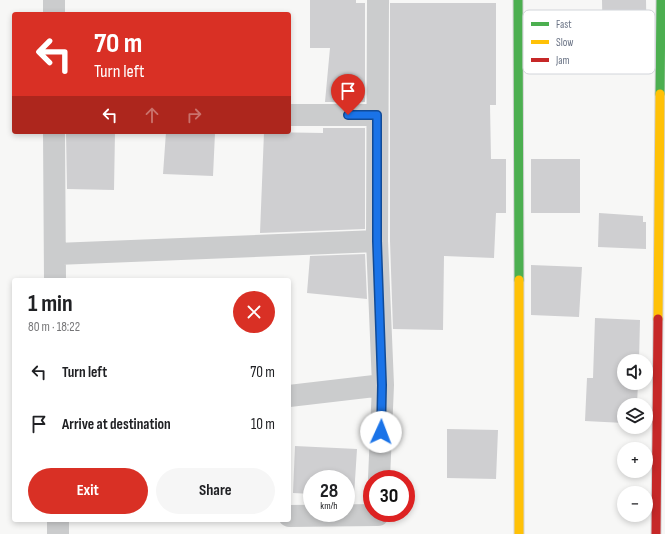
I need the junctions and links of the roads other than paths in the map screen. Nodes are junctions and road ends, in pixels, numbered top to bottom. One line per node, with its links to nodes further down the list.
1 (54, 0): 5 (street)
2 (378, 0): 7 (street)
3 (518, 0): 19 (street)
4 (661, 0): 20 (street)
5 (54, 12)
6 (291, 115): 7 (street)
7 (377, 115): 9 (street)
8 (54, 134): 10 (street)
9 (377, 241): 10 (street); 12 (street)
10 (56, 254): 11 (street)
11 (55, 278)
12 (382, 385): 13 (street); 14 (street)
13 (291, 396)
14 (380, 470)
15 (291, 516): 16 (street)
16 (363, 520)
17 (58, 522): 18 (street)
18 (58, 534)
19 (519, 534)
20 (656, 534)

